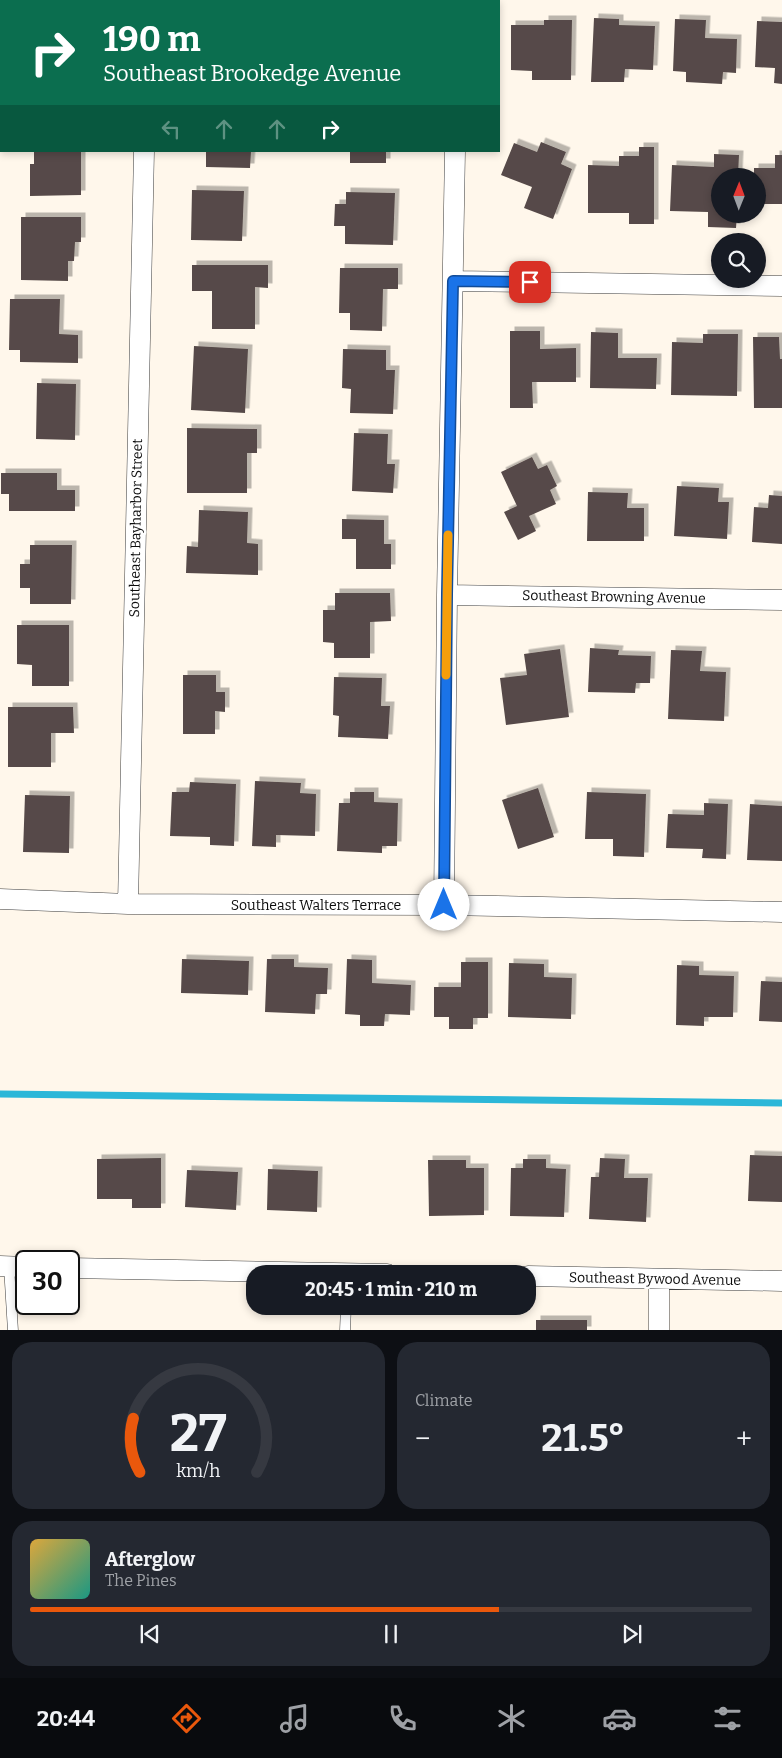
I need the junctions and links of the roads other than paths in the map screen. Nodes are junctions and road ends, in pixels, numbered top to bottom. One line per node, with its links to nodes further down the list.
1 (144, 152): 8 (street, Southeast Bayharbor Street)
2 (455, 152): 3 (street)
3 (453, 281): 4 (street); 5 (street)
4 (782, 286)
5 (447, 594): 6 (street, Southeast Browning Avenue); 9 (street)
6 (782, 600)
7 (0, 899): 8 (street, Southeast Walters Terrace)
8 (128, 904): 9 (street, Southeast Walters Terrace)
9 (444, 905): 10 (street, Southeast Walters Terrace)
10 (782, 912)
11 (12, 1266): 18 (lane)
12 (80, 1268): 13 (street)
13 (246, 1271)
14 (536, 1276): 15 (street, Southeast Bywood Avenue)
15 (660, 1279): 16 (street, Southeast Bywood Avenue); 20 (street)
16 (782, 1281)
17 (346, 1315): 19 (lane)
18 (13, 1330)
19 (345, 1330)
20 (659, 1330)

